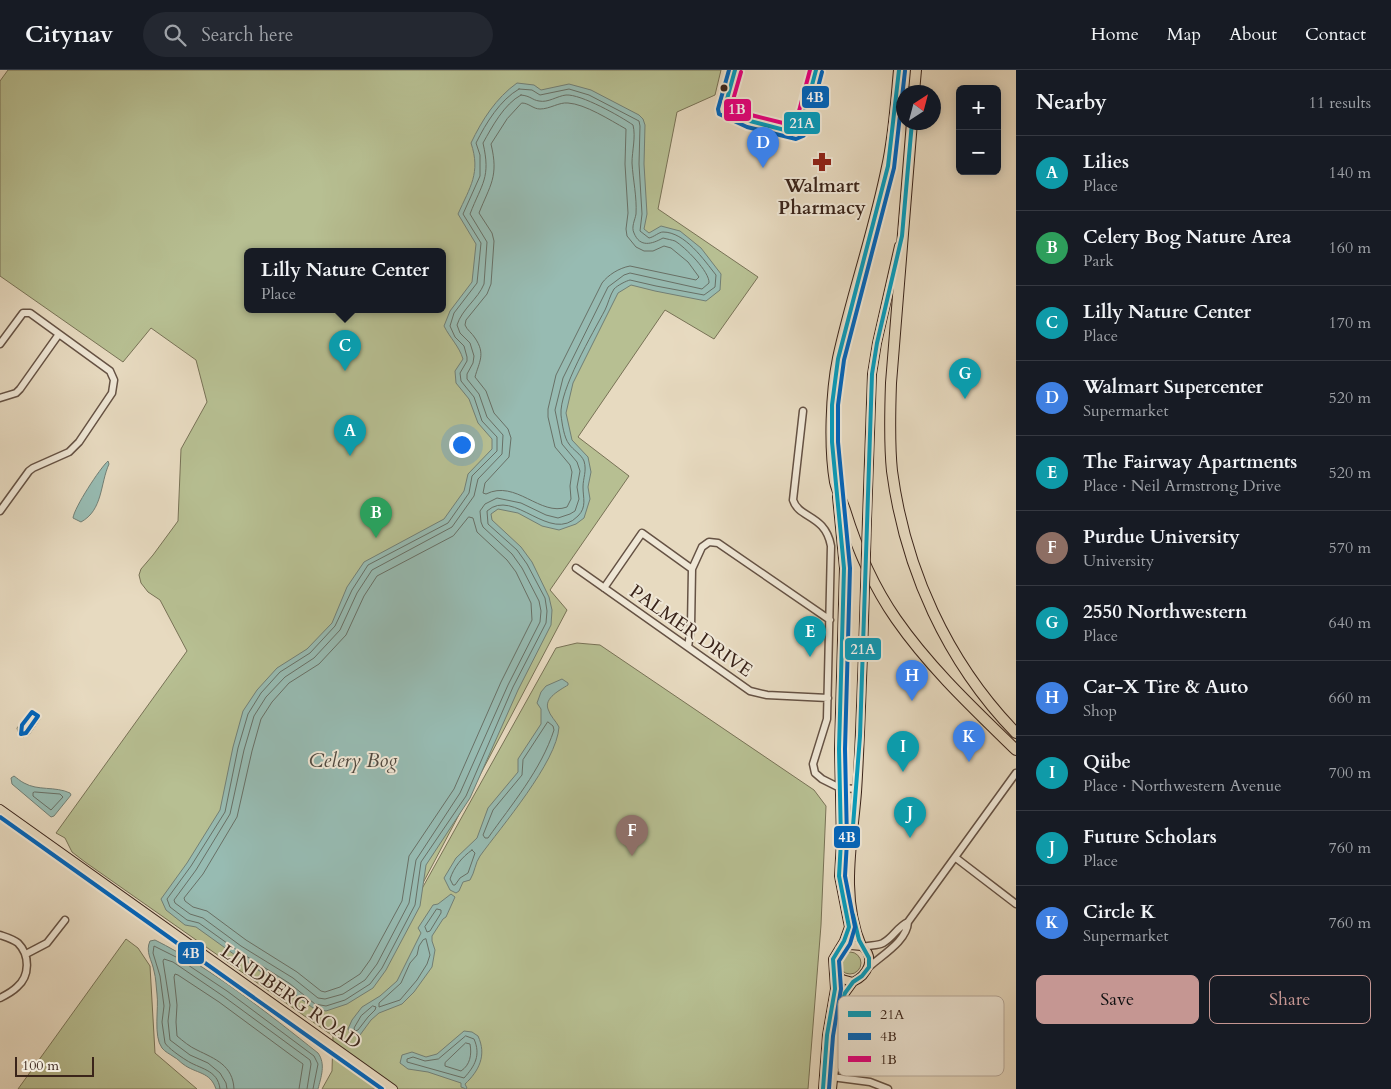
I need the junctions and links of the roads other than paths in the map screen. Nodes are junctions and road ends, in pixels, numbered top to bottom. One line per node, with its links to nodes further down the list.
1 (899, 70): 10 (highway)
2 (916, 70): 3 (highway)
3 (915, 85)
4 (911, 130): 5 (highway)
5 (902, 236): 18 (highway); 22 (main road, bridge)
6 (59, 334): 7 (street); 8 (street); 11 (street)
7 (0, 344)
8 (0, 398)
9 (803, 411): 15 (street)
10 (836, 482): 19 (highway); 21 (main road)
11 (0, 511)
12 (576, 568): 14 (street, PALMER DRIVE)
13 (692, 569): 14 (street); 15 (street); 16 (street)
14 (604, 588): 16 (street, PALMER DRIVE)
15 (830, 620): 17 (street)
16 (688, 647): 17 (street, PALMER DRIVE)
17 (828, 698): 21 (street)
18 (1016, 733)
19 (1016, 750)
20 (1016, 772): 24 (street)
21 (840, 788): 22 (street); 30 (main road)
22 (857, 790): 29 (main road)
23 (0, 809): 40 (main road, LINDBERG ROAD)
24 (956, 858): 25 (street); 27 (street)
25 (1016, 904)
26 (65, 920): 31 (street)
27 (908, 922): 29 (street); 32 (street)
28 (0, 935): 31 (street)
29 (862, 947): 30 (main road); 32 (main road)
30 (839, 949): 33 (main road)
31 (26, 954): 36 (street)
32 (869, 967): 34 (main road)
33 (834, 970): 34 (main road); 38 (main road)
34 (854, 982): 35 (main road)
35 (844, 996)
36 (0, 998)
37 (838, 1029): 39 (main road)
38 (823, 1082): 39 (street)
39 (832, 1083): 41 (street)
40 (393, 1089)
41 (888, 1089)

